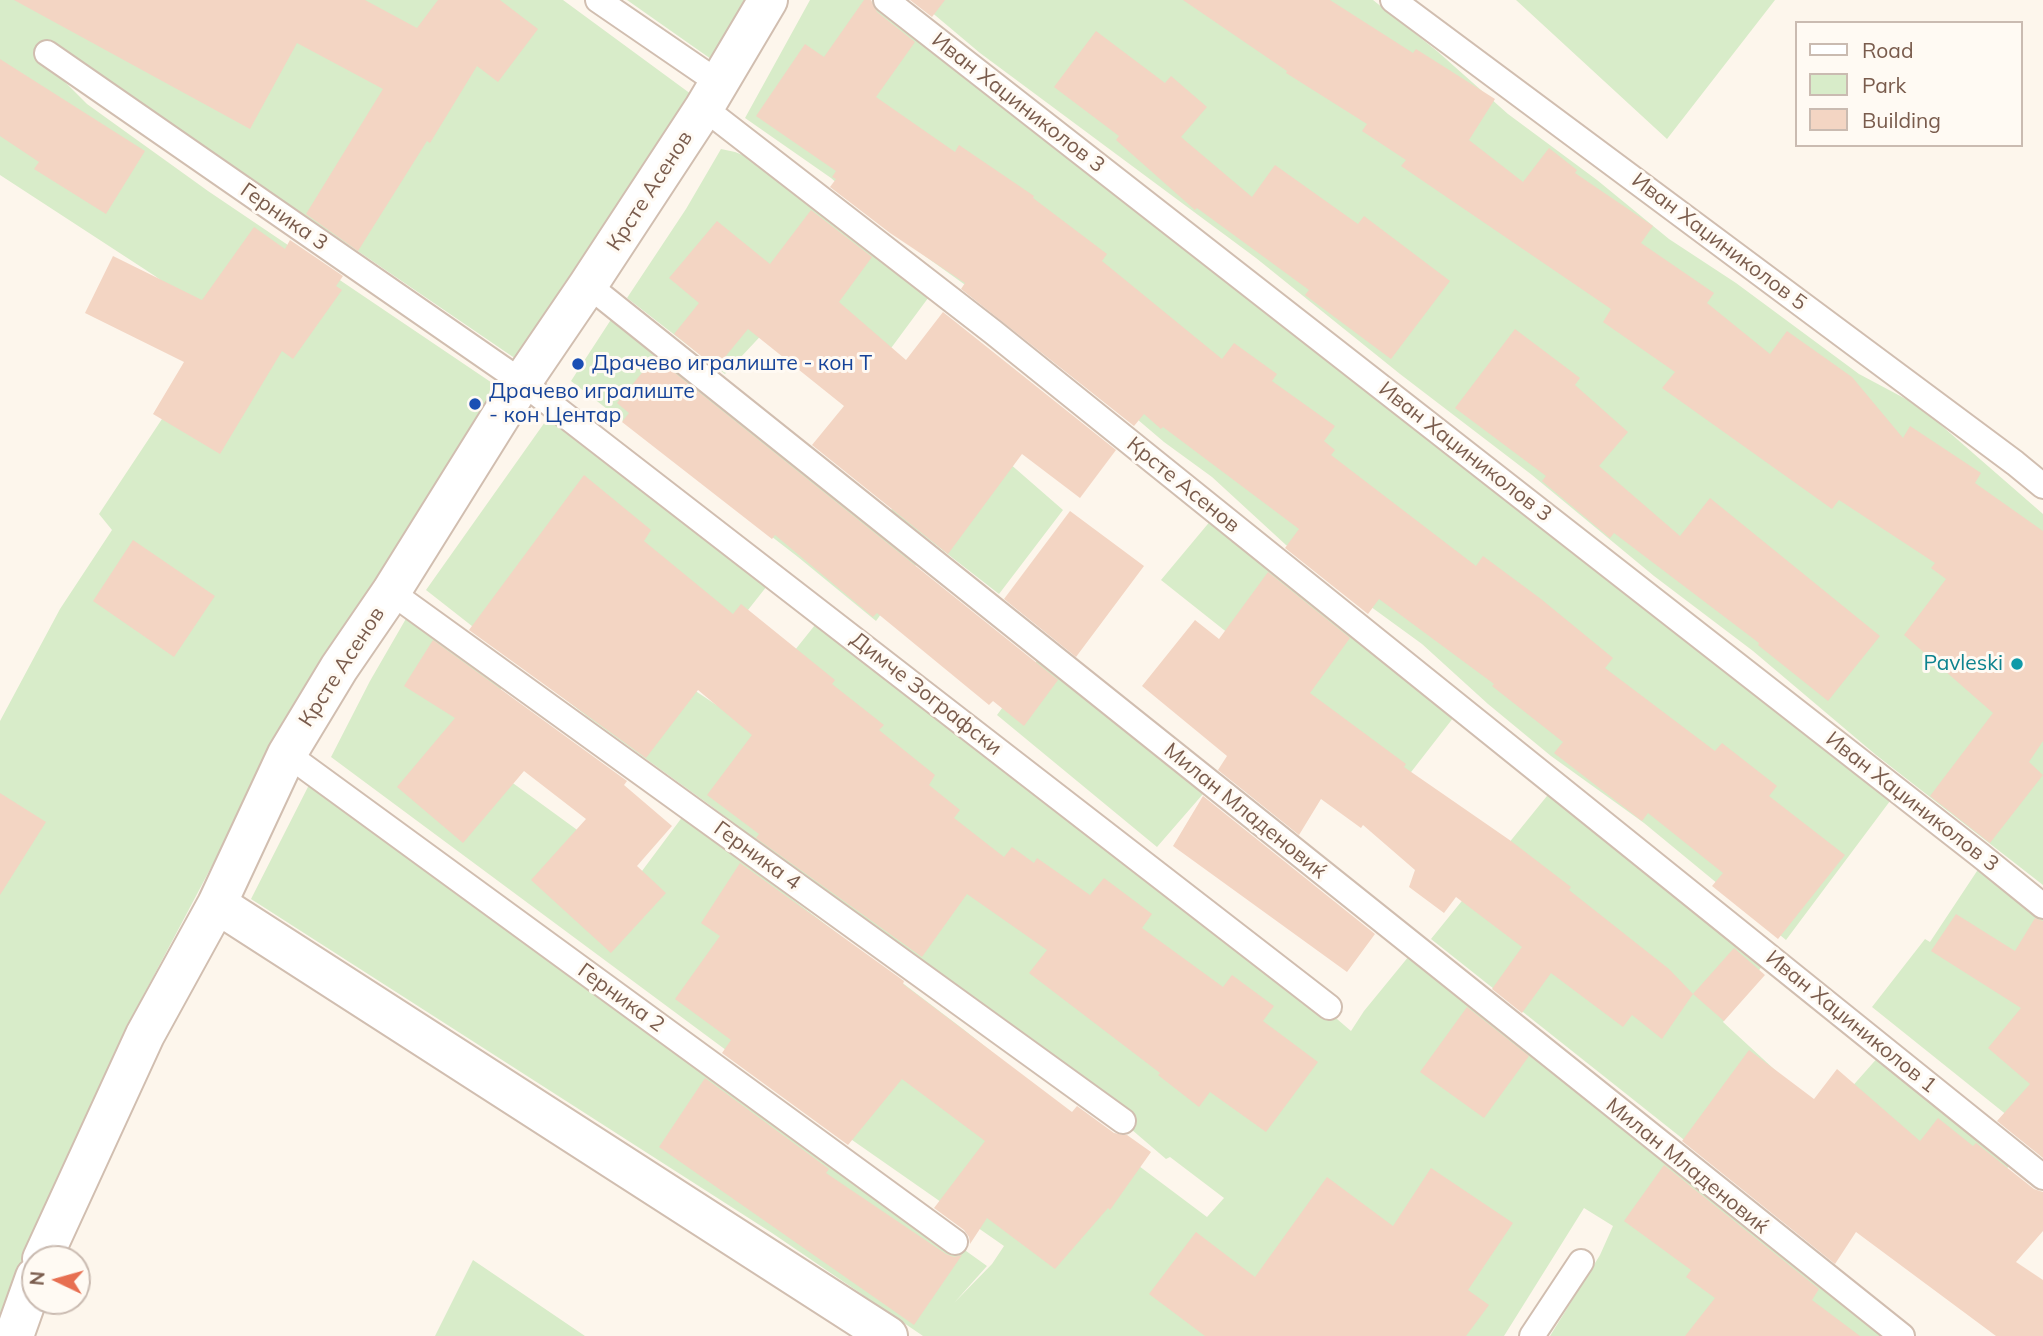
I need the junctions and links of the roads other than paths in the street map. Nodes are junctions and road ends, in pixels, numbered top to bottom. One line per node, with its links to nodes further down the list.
1 (598, 0): 6 (lane, Крсте Асенов)
2 (768, 0): 6 (street, Крсте Асенов)
3 (886, 0): 14 (lane, Иван Хаџиниколов 3)
4 (1393, 0): 9 (lane, Иван Хаџиниколов 5)
5 (47, 53): 8 (lane, Герника 3)
6 (712, 96): 7 (street, Крсте Асенов); 12 (lane, Крсте Асенов)
7 (588, 285): 8 (street, Крсте Асенов); 25 (lane, Милан Младеновиќ)
8 (522, 382): 10 (street, Крсте Асенов); 15 (lane, Димче Зографски)
9 (2043, 486)
10 (391, 592): 11 (street, Крсте Асенов); 16 (lane, Герника 4)
11 (287, 754): 13 (street, Крсте Асенов); 18 (lane, Герника 2)
12 (1658, 867): 17 (lane, Иван Хаџиниколов 1)
13 (217, 904): 19 (street, Крсте Асенов); 23 (street)
14 (2043, 906)
15 (1329, 1007)
16 (1123, 1121)
17 (2043, 1177)
18 (955, 1242)
19 (48, 1245)
20 (1581, 1262): 24 (lane)
21 (21, 1315): 22 (street)
22 (14, 1336)
23 (888, 1336)
24 (1532, 1336)
25 (1902, 1336)

